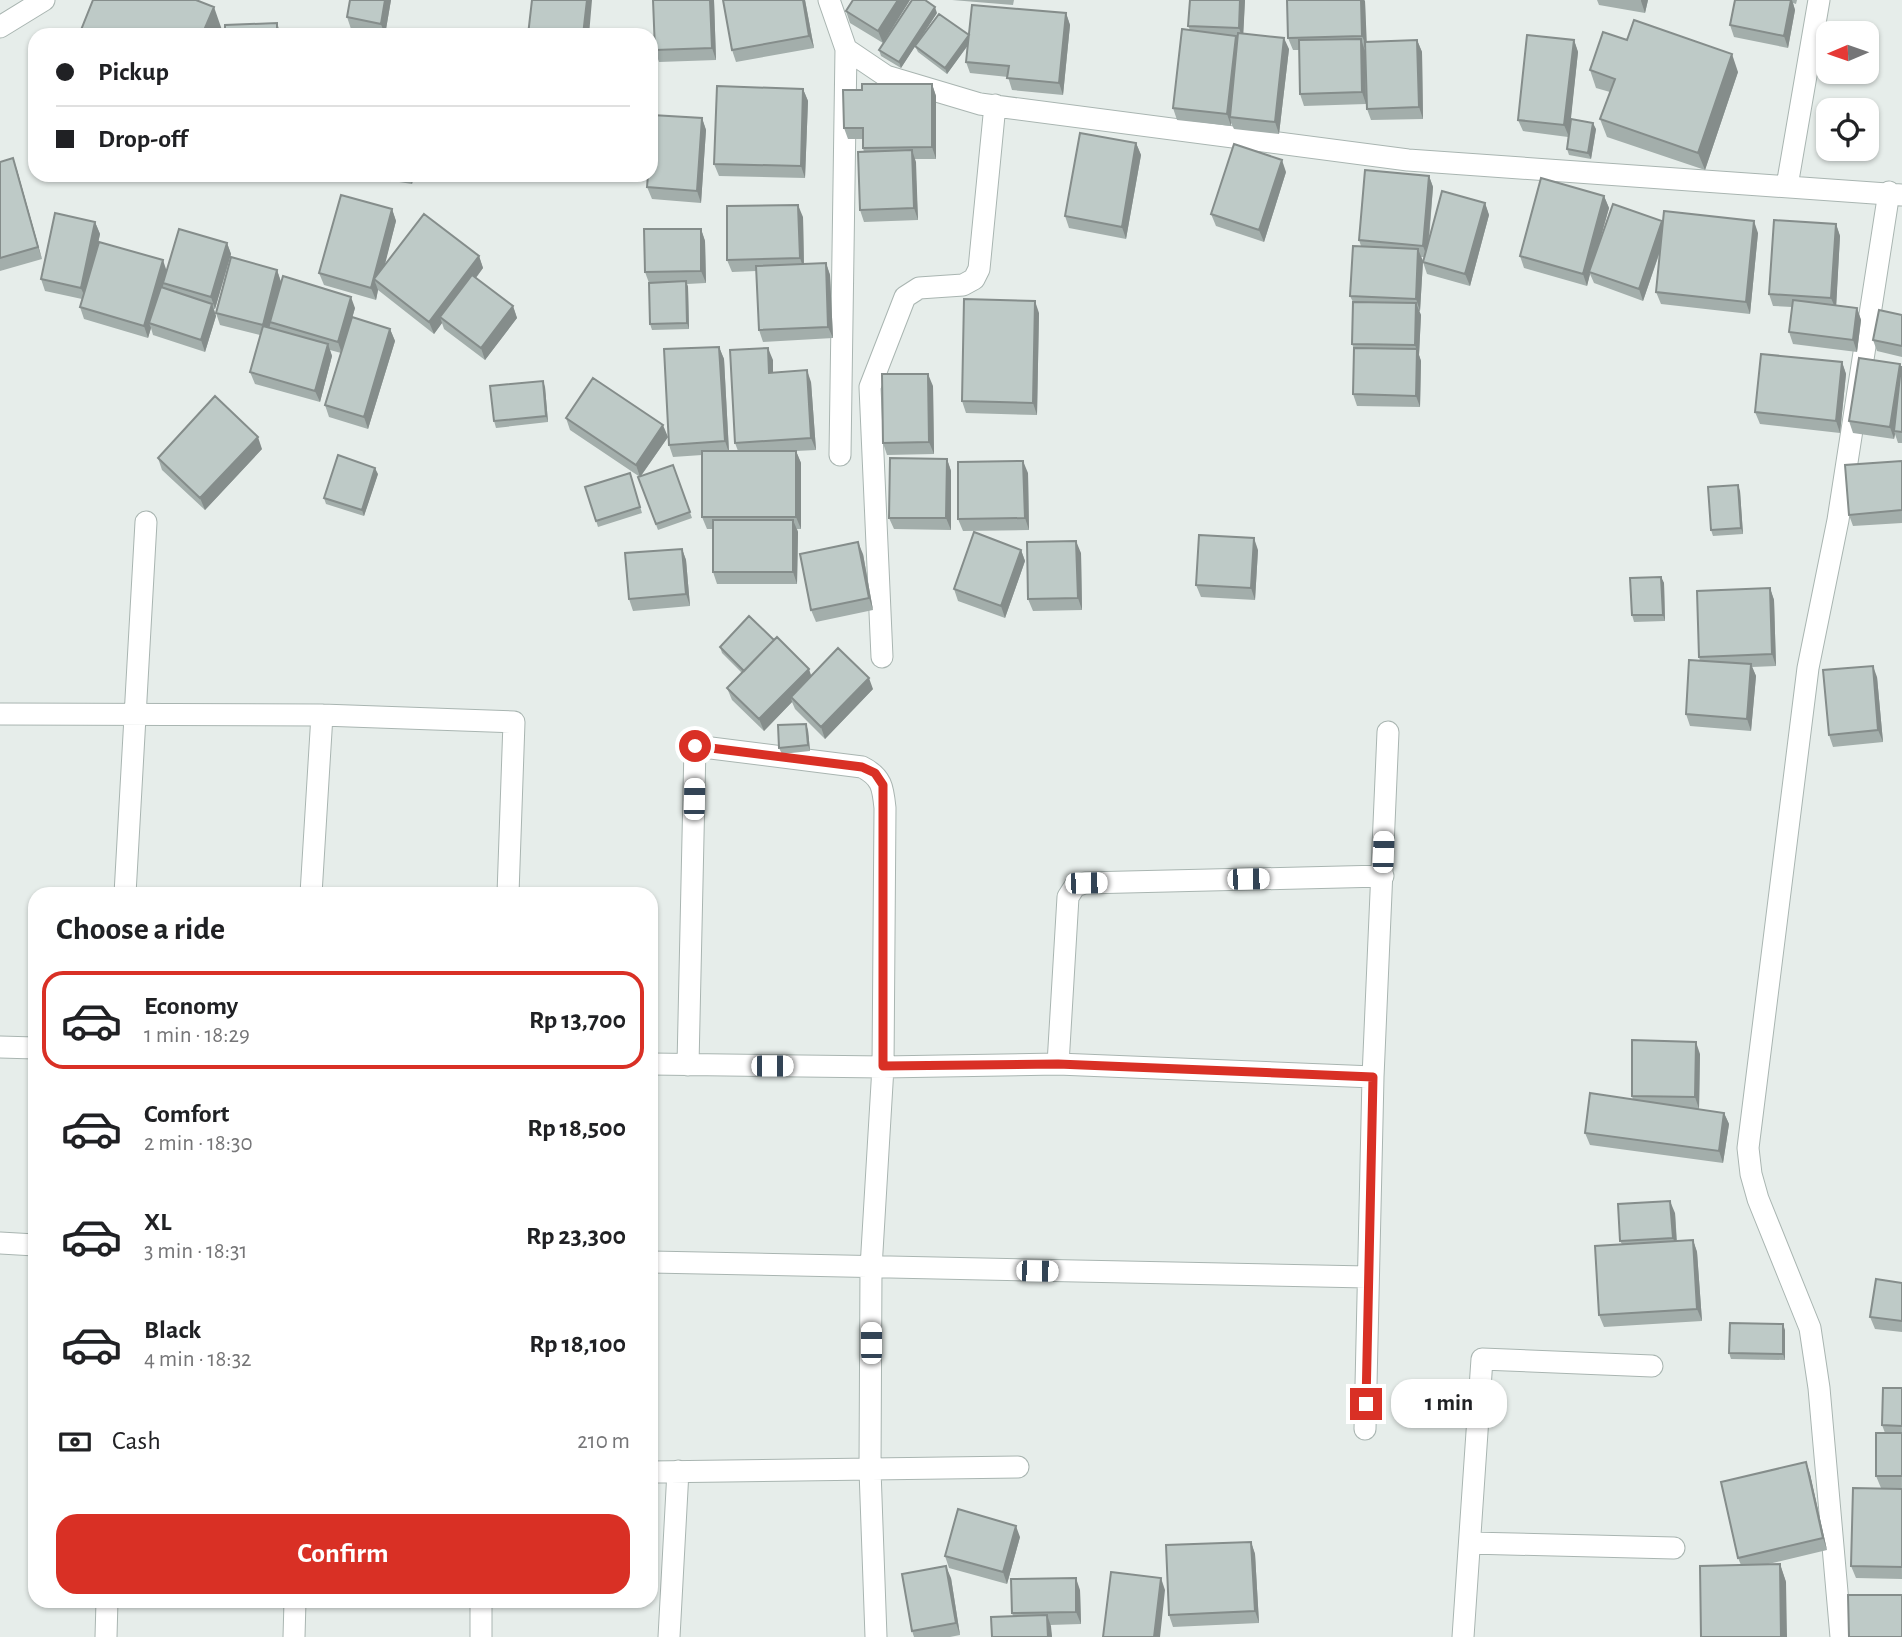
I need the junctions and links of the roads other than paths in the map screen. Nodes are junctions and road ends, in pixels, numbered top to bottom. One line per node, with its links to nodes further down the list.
1 (44, 0): 4 (street)
2 (829, 0): 5 (street)
3 (1819, 0): 7 (street)
4 (0, 27)
5 (846, 49): 6 (street); 9 (street)
6 (995, 105): 7 (street); 11 (street)
7 (1787, 186): 8 (street)
8 (1896, 194): 49 (street)
9 (839, 455)
10 (146, 522): 13 (street)
11 (883, 657)
12 (0, 714): 13 (street)
13 (134, 714): 14 (street); 17 (street)
14 (322, 715): 18 (street); 19 (street)
15 (1388, 732): 16 (street)
16 (1382, 876): 23 (street); 26 (street)
17 (125, 887)
18 (312, 887)
19 (508, 887)
20 (0, 1047): 21 (street)
21 (28, 1048)
22 (658, 1063): 24 (street)
23 (1058, 1064): 25 (street); 26 (street)
24 (688, 1065): 25 (street); 25 (street)
25 (883, 1066): 30 (street)
26 (1373, 1077): 31 (street)
27 (0, 1243): 28 (street)
28 (28, 1245)
29 (658, 1262): 30 (street)
30 (871, 1268): 31 (street); 35 (street)
31 (1367, 1277): 33 (street)
32 (1652, 1366): 38 (street)
33 (1365, 1429)
34 (1018, 1467): 35 (street)
35 (870, 1469): 36 (street); 47 (street)
36 (678, 1471): 37 (street); 46 (street)
37 (658, 1472)
38 (1469, 1543): 39 (street); 48 (street)
39 (1674, 1548)
40 (107, 1608): 43 (street)
41 (295, 1608): 44 (street)
42 (481, 1608): 45 (street)
43 (106, 1637)
44 (294, 1637)
45 (481, 1637)
46 (669, 1637)
47 (877, 1637)
48 (1463, 1637)
49 (1842, 1637)

